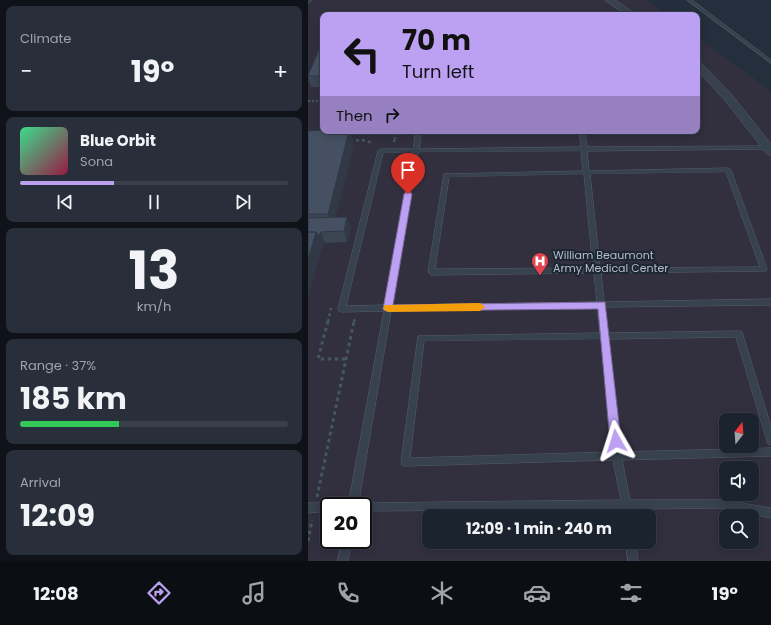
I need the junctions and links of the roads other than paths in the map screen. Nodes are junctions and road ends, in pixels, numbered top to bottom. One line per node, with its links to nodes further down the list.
1 (310, 0): 4 (lane)
2 (609, 0): 5 (street)
3 (689, 0): 6 (lane)
4 (308, 2)
5 (628, 12)
6 (771, 62)
7 (700, 67): 11 (street)
8 (419, 134): 12 (lane)
9 (582, 134): 10 (lane)
10 (584, 149): 11 (lane); 12 (lane); 13 (lane)
11 (769, 149)
12 (416, 151): 17 (lane); 17 (lane)
13 (587, 172): 14 (lane); 14 (lane); 14 (lane)
14 (598, 270): 16 (lane)
15 (771, 302): 16 (lane)
16 (602, 305): 17 (lane); 18 (lane)
17 (388, 309): 22 (lane)
18 (605, 336): 19 (lane); 21 (lane); 21 (lane)
19 (771, 441)
20 (771, 452): 21 (lane)
21 (617, 456): 23 (lane)
22 (355, 497)
23 (628, 505): 24 (lane); 25 (lane); 26 (lane)
24 (372, 506)
25 (628, 509)
26 (771, 513)
27 (345, 549): 29 (lane)
28 (632, 549): 30 (lane)
29 (343, 561)
30 (633, 561)

